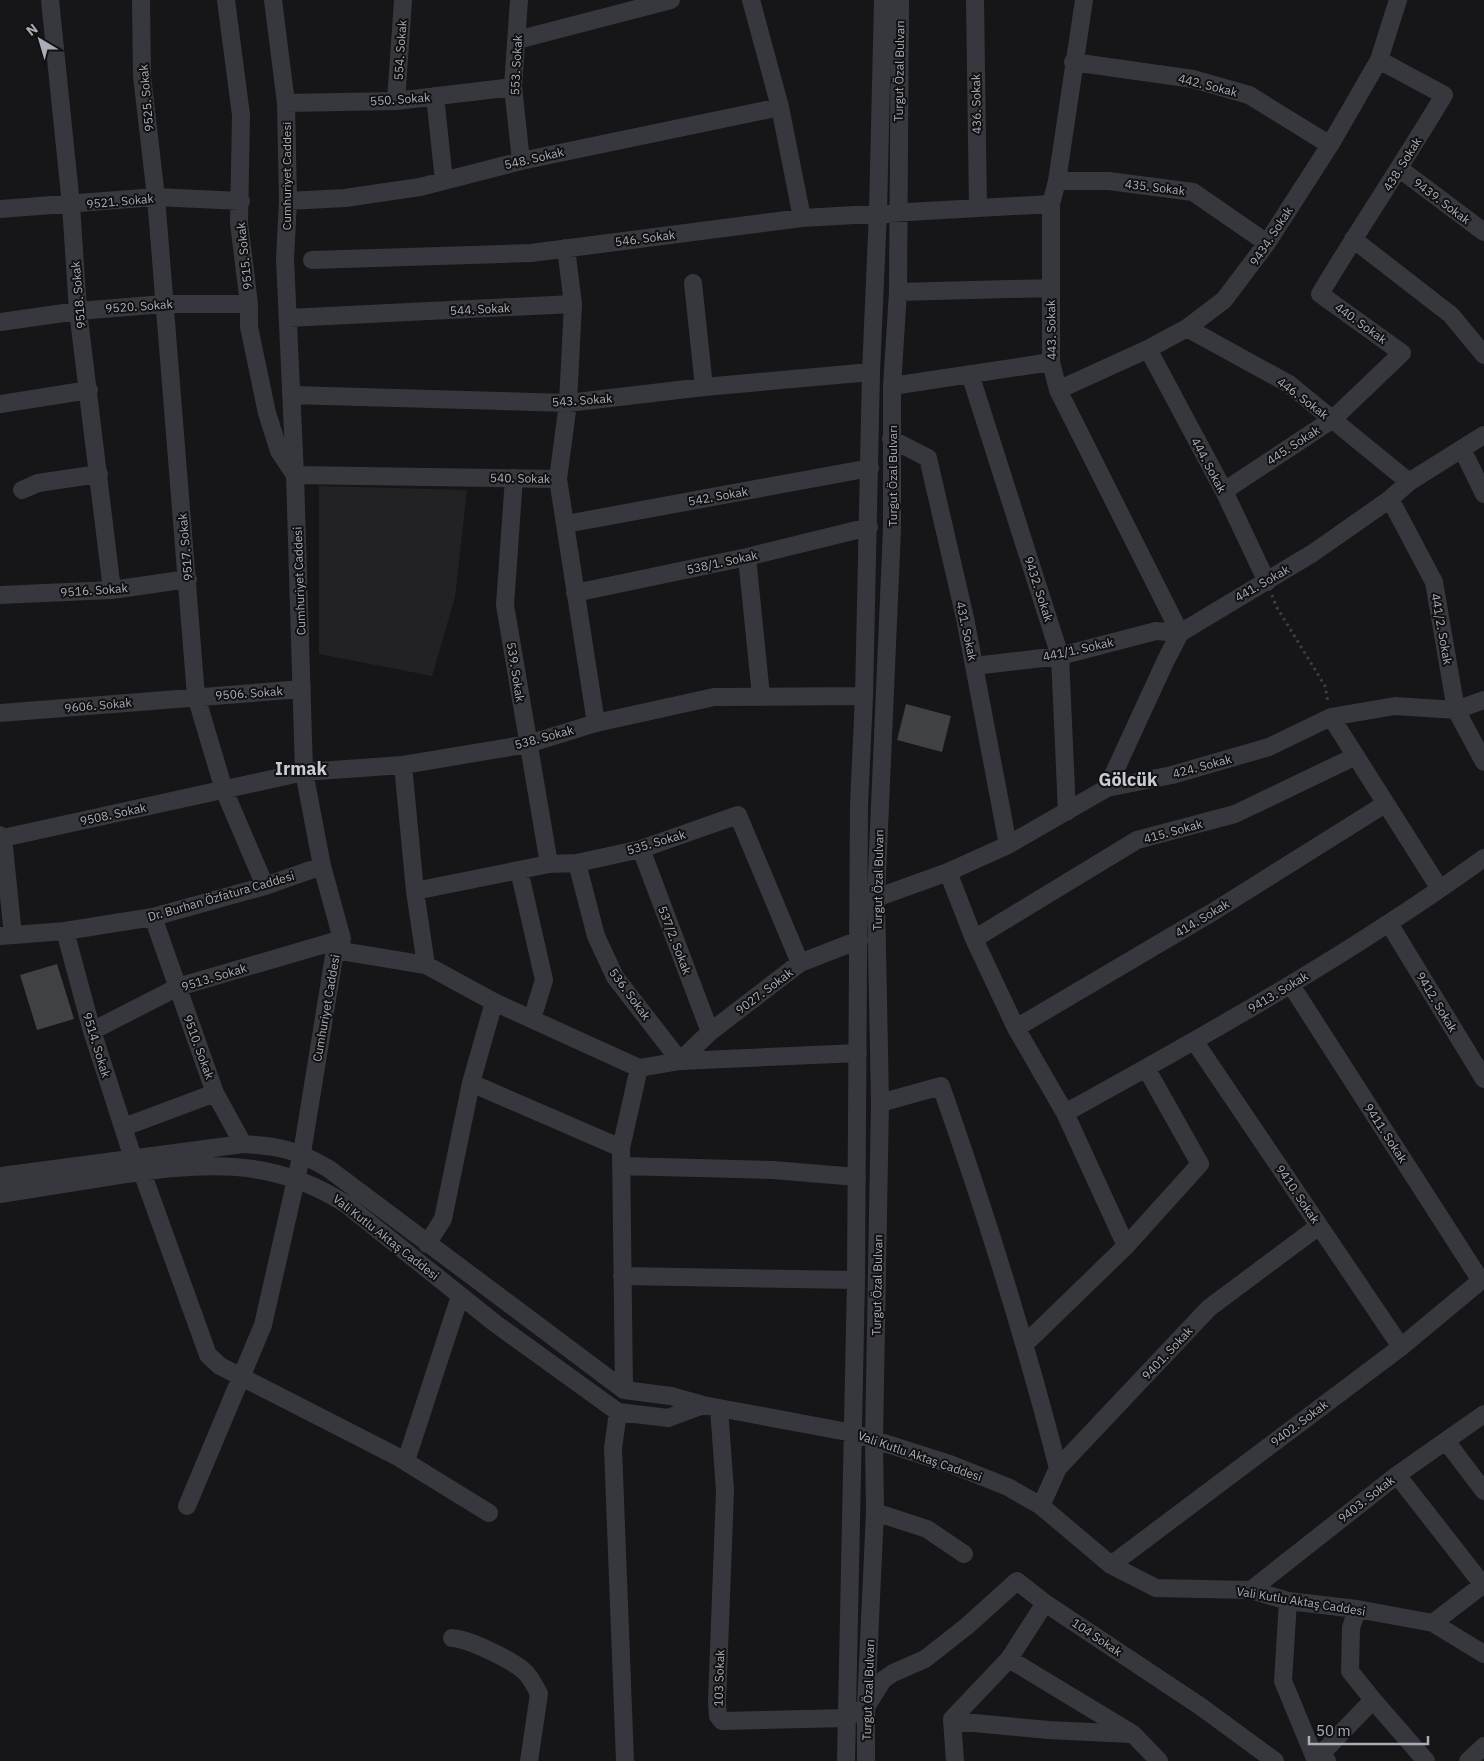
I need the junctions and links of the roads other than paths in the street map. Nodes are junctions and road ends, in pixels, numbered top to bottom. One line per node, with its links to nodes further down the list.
1 (50, 0): 31 (street, 9518. Sokak)
2 (226, 0): 28 (street, 9515. Sokak)
3 (273, 0): 20 (street, Cumhuriyet Caddesi)
4 (403, 0): 19 (street, 554. Sokak)
5 (519, 0): 14 (street, 553. Sokak)
6 (671, 0): 14 (street)
7 (751, 0): 21 (street)
8 (883, 0): 35 (street, Turgut Özal Bulvarı)
9 (900, 0): 34 (street, Turgut Özal Bulvarı)
10 (974, 0): 32 (street, 436. Sokak)
11 (1084, 0): 16 (street, 443. Sokak)
12 (1398, 0): 15 (street, 9434. Sokak)
13 (142, 1): 27 (street, 9525. Sokak)
14 (517, 40): 17 (street, 553. Sokak)
15 (1379, 60): 22 (street, 9434. Sokak); 24 (street, 438. Sokak)
16 (1073, 62): 22 (street, 442. Sokak); 26 (street, 443. Sokak)
17 (512, 87): 18 (street, 550. Sokak); 23 (street, 553. Sokak)
18 (435, 96): 19 (street, 550. Sokak); 25 (street)
19 (396, 101): 20 (street, 550. Sokak)
20 (286, 103): 29 (street, Cumhuriyet Caddesi)
21 (780, 108): 23 (street, 548. Sokak); 36 (street)
22 (1330, 145): 39 (street, 9434. Sokak)
23 (521, 160): 25 (street, 548. Sokak)
24 (1400, 169): 37 (street, 9439. Sokak); 38 (street, 438. Sokak)
25 (444, 181): 29 (street, 548. Sokak)
26 (1057, 182): 30 (street, 443. Sokak); 39 (street, 435. Sokak)
27 (156, 197): 28 (street, 9521. Sokak); 31 (street, 9521. Sokak); 46 (street, 9517. Sokak)
28 (241, 201): 47 (street, 9515. Sokak)
29 (288, 201): 50 (street, Cumhuriyet Caddesi)
30 (1051, 204): 32 (street, 546. Sokak); 43 (street, 443. Sokak)
31 (71, 205): 33 (street, 9521. Sokak); 49 (street, 9518. Sokak)
32 (978, 208): 34 (street, 546. Sokak)
33 (0, 210)
34 (897, 211): 35 (street, 546. Sokak); 44 (street, Turgut Özal Bulvarı)
35 (878, 212): 36 (street, 546. Sokak); 57 (street, Turgut Özal Bulvarı)
36 (802, 218): 40 (street, 546. Sokak)
37 (1484, 232)
38 (1353, 239): 45 (street, 438. Sokak); 55 (street)
39 (1267, 243): 52 (street, 9434. Sokak)
40 (566, 248): 41 (street, 546. Sokak); 48 (street)
41 (312, 260)
42 (693, 283): 60 (street)
43 (1051, 288): 44 (street); 56 (street, 443. Sokak)
44 (898, 292): 59 (street, Turgut Özal Bulvarı)
45 (1320, 294): 54 (street, 440. Sokak)
46 (164, 304): 47 (street, 9520. Sokak); 49 (street, 9520. Sokak); 83 (street, 9517. Sokak)
47 (249, 304): 72 (street, 9515. Sokak)
48 (573, 304): 50 (street, 544. Sokak); 64 (street)
49 (78, 311): 51 (street, 9520. Sokak); 61 (street, 9518. Sokak)
50 (288, 318): 63 (street, Cumhuriyet Caddesi)
51 (0, 322)
52 (1187, 328): 53 (street, 9434. Sokak); 66 (street, 446. Sokak)
53 (1148, 349): 62 (street, 9434. Sokak); 77 (street, 444. Sokak)
54 (1402, 353): 66 (street, 445. Sokak)
55 (1484, 355)
56 (1051, 362): 58 (street); 62 (street, 443. Sokak)
57 (871, 372): 60 (street, 543. Sokak); 70 (street, Turgut Özal Bulvarı)
58 (970, 374): 59 (street); 89 (street, 9432. Sokak)
59 (892, 386): 68 (street, Turgut Özal Bulvarı)
60 (704, 387): 64 (street, 543. Sokak)
61 (88, 390): 65 (street); 71 (street, 9518. Sokak)
62 (1058, 390): 88 (street, 443. Sokak)
63 (291, 395): 64 (street, 543. Sokak); 72 (street, Cumhuriyet Caddesi)
64 (568, 403): 74 (street)
65 (0, 404)
66 (1332, 419): 75 (street, 446. Sokak); 77 (street, 445. Sokak)
67 (1484, 435): 69 (street, 441. Sokak)
68 (891, 439): 90 (street, 431. Sokak); 121 (street, Turgut Özal Bulvarı)
69 (1462, 449): 75 (street, 441. Sokak); 78 (street)
70 (870, 468): 80 (street, 542. Sokak); 81 (street, Turgut Özal Bulvarı)
71 (99, 474): 76 (street); 85 (street, 9518. Sokak)
72 (296, 475): 73 (street, 540. Sokak); 91 (street, Cumhuriyet Caddesi)
73 (514, 478): 74 (street, 540. Sokak); 100 (street, 539. Sokak)
74 (558, 479): 80 (street, 540. Sokak)
75 (1409, 482): 79 (street, 441. Sokak)
76 (22, 490)
77 (1224, 491): 84 (street, 444. Sokak)
78 (1484, 494)
79 (1390, 499): 84 (street, 441. Sokak); 96 (street, 441/2. Sokak)
80 (566, 524): 87 (street, 540. Sokak)
81 (869, 527): 82 (street, 538/1. Sokak); 94 (street, Turgut Özal Bulvarı)
82 (747, 557): 87 (street, 538/1. Sokak); 93 (street)
83 (188, 579): 85 (street, 9516. Sokak); 92 (street, 9517. Sokak)
84 (1267, 582): 88 (street, 441. Sokak)
85 (112, 590): 86 (street, 9516. Sokak)
86 (1, 592)
87 (575, 593): 99 (street, 540. Sokak)
88 (1180, 633): 89 (street, 441/1. Sokak); 105 (street)
89 (1060, 656): 90 (street, 441/1. Sokak); 108 (street, 9432. Sokak)
90 (974, 666): 110 (street, 431. Sokak)
91 (302, 689): 92 (street, 9506. Sokak); 104 (street, Cumhuriyet Caddesi)
92 (196, 696): 97 (street, 9606. Sokak); 106 (street, 9517. Sokak)
93 (761, 696): 94 (street, 538. Sokak); 99 (street, 538. Sokak)
94 (864, 696): 127 (street, Turgut Özal Bulvarı)
95 (1484, 700): 96 (street, 424. Sokak)
96 (1456, 710): 98 (street, 424. Sokak); 102 (street, 441/2. Sokak)
97 (0, 713)
98 (1331, 717): 101 (street); 105 (street, 424. Sokak)
99 (596, 723): 100 (street, 538. Sokak)
100 (528, 744): 103 (street, 538. Sokak); 114 (street, 539. Sokak)
101 (1356, 756): 107 (street); 126 (street, 415. Sokak)
102 (1484, 762)
103 (403, 764): 104 (street, 538. Sokak); 120 (street)
104 (304, 772): 106 (street, 538. Sokak); 115 (street, Cumhuriyet Caddesi)
105 (1107, 788): 108 (street, 424. Sokak)
106 (224, 790): 109 (street, 9508. Sokak); 118 (street, 9517. Sokak)
107 (1385, 804): 119 (street); 135 (street, 414. Sokak)
108 (1067, 812): 110 (street, 424. Sokak)
109 (1, 837): 125 (street)
110 (1008, 845): 117 (street, 424. Sokak)
111 (641, 849): 113 (street, 535. Sokak); 129 (street, 535. Sokak); 137 (street, 537/2. Sokak)
112 (1484, 859): 119 (street, 9413. Sokak)
113 (577, 863): 114 (street, 535. Sokak); 140 (street, 536. Sokak)
114 (549, 864): 116 (street, 535. Sokak)
115 (322, 866): 118 (street, Dr. Burhan Özfatura Caddesi); 128 (street, Cumhuriyet Caddesi)
116 (519, 870): 120 (street, 535. Sokak); 134 (street)
117 (948, 872): 121 (street, 424. Sokak); 126 (street)
118 (265, 886): 122 (street, Dr. Burhan Özfatura Caddesi)
119 (1440, 889): 123 (street, 9413. Sokak)
120 (415, 892): 130 (street)
121 (876, 898): 146 (street, Turgut Özal Bulvarı)
122 (153, 918): 124 (street, Dr. Burhan Özfatura Caddesi); 132 (street, 9510. Sokak)
123 (1390, 925): 131 (street, 9413. Sokak); 143 (street, 9412. Sokak)
124 (65, 931): 125 (street, Dr. Burhan Özfatura Caddesi); 136 (street, 9514. Sokak)
125 (6, 935)
126 (974, 939): 135 (street)
127 (860, 940): 129 (street, 9027. Sokak); 139 (street, Turgut Özal Bulvarı)
128 (339, 944): 130 (street); 132 (street, 9513. Sokak); 151 (street, Cumhuriyet Caddesi)
129 (800, 963): 137 (street, 9027. Sokak)
130 (426, 965): 133 (street)
131 (1291, 985): 138 (street, 9413. Sokak); 163 (street, 9411. Sokak)
132 (178, 987): 136 (street, 9513. Sokak); 145 (street, 9510. Sokak)
133 (494, 1002): 134 (street); 144 (street)
134 (532, 1019): 141 (street)
135 (1016, 1028): 147 (street)
136 (92, 1031): 148 (street, 9514. Sokak)
137 (710, 1032): 140 (street, 9027. Sokak)
138 (1195, 1042): 142 (street, 9413. Sokak); 158 (street, 9410. Sokak)
139 (858, 1053): 140 (street); 155 (street, Turgut Özal Bulvarı)
140 (680, 1061): 141 (street)
141 (639, 1068): 150 (street)
142 (1146, 1068): 147 (street, 9413. Sokak); 160 (street)
143 (1484, 1079)
144 (471, 1083): 150 (street); 159 (street)
145 (216, 1093): 148 (street); 149 (street, 9510. Sokak)
146 (880, 1103): 165 (street); 173 (street, Turgut Özal Bulvarı)
147 (1065, 1113): 160 (street)
148 (124, 1127): 152 (street, 9514. Sokak)
149 (243, 1144): 151 (street, Vali Kutlu Aktaş Caddesi); 152 (street, Vali Kutlu Aktaş Caddesi)
150 (621, 1148): 153 (street)
151 (302, 1153): 156 (street, Cumhuriyet Caddesi); 159 (street, Vali Kutlu Aktaş Caddesi)
152 (137, 1165): 154 (street, Vali Kutlu Aktaş Caddesi); 156 (street, Vali Kutlu Aktaş Caddesi); 157 (street, Vali Kutlu Aktaş Caddesi); 167 (street, 9514. Sokak)
153 (621, 1166): 155 (street); 161 (street)
154 (0, 1176)
155 (858, 1177): 162 (street, Turgut Özal Bulvarı)
156 (296, 1178): 164 (street, Vali Kutlu Aktaş Caddesi); 167 (street, Cumhuriyet Caddesi)
157 (0, 1194)
158 (1319, 1226): 166 (street, 9410. Sokak); 176 (street, 9401. Sokak)
159 (427, 1244): 168 (street, Vali Kutlu Aktaş Caddesi)
160 (1126, 1246): 165 (street)
161 (622, 1276): 162 (street); 168 (street)
162 (856, 1280): 172 (street, Turgut Özal Bulvarı)
163 (1482, 1280): 166 (street, 9402. Sokak)
164 (460, 1296): 170 (street, Vali Kutlu Aktaş Caddesi); 175 (street)
165 (1026, 1343): 176 (street)
166 (1401, 1347): 184 (street, 9402. Sokak)
167 (241, 1377): 175 (street, 9514. Sokak); 179 (street, Cumhuriyet Caddesi)
168 (624, 1390): 169 (street, Vali Kutlu Aktaş Caddesi)
169 (711, 1406): 170 (street, Vali Kutlu Aktaş Caddesi); 172 (street, Vali Kutlu Aktaş Caddesi); 197 (street, 103 Sokak)
170 (618, 1412): 203 (street)
171 (1484, 1414): 174 (street, 9403. Sokak)
172 (853, 1433): 173 (street, Vali Kutlu Aktaş Caddesi); 197 (street, Turgut Özal Bulvarı)
173 (874, 1439): 180 (street, Vali Kutlu Aktaş Caddesi); 181 (street, Turgut Özal Bulvarı)
174 (1446, 1441): 177 (street, 9403. Sokak); 178 (street)
175 (406, 1461): 182 (street, 9514. Sokak)
176 (1058, 1468): 180 (street, 9401. Sokak)
177 (1397, 1475): 185 (street); 186 (street, 9403. Sokak)
178 (1484, 1491)
179 (187, 1506)
180 (1041, 1506): 184 (street, Vali Kutlu Aktaş Caddesi)
181 (875, 1512): 183 (street); 196 (street, Turgut Özal Bulvarı)
182 (489, 1513)
183 (964, 1554)
184 (1111, 1565): 186 (street, Vali Kutlu Aktaş Caddesi)
185 (1484, 1584): 190 (street)
186 (1252, 1590): 187 (street, Vali Kutlu Aktaş Caddesi)
187 (1288, 1600): 189 (street, Vali Kutlu Aktaş Caddesi); 201 (street)
188 (1045, 1603): 193 (street, 104 Sokak); 194 (street); 208 (street, 104 Sokak)
189 (1357, 1609): 190 (street, Vali Kutlu Aktaş Caddesi); 195 (street)
190 (1433, 1623): 192 (street, Vali Kutlu Aktaş Caddesi)
191 (452, 1638): 202 (street)
192 (1484, 1654)
193 (925, 1659): 196 (street, 103 Sokak)
194 (1009, 1659): 198 (street); 199 (street)
195 (1373, 1700): 201 (street); 209 (street)
196 (866, 1707): 197 (street, 103 Sokak); 205 (street, Turgut Özal Bulvarı)
197 (847, 1718): 204 (street, Turgut Özal Bulvarı)
198 (952, 1721): 199 (street); 206 (street)
199 (1133, 1734): 207 (street)
200 (1484, 1746): 210 (street)
201 (1316, 1758)
202 (529, 1761)
203 (625, 1761)
204 (846, 1761)
205 (866, 1761)
206 (955, 1761)
207 (1159, 1761)
208 (1275, 1761)
209 (1426, 1761)
210 (1468, 1761)

